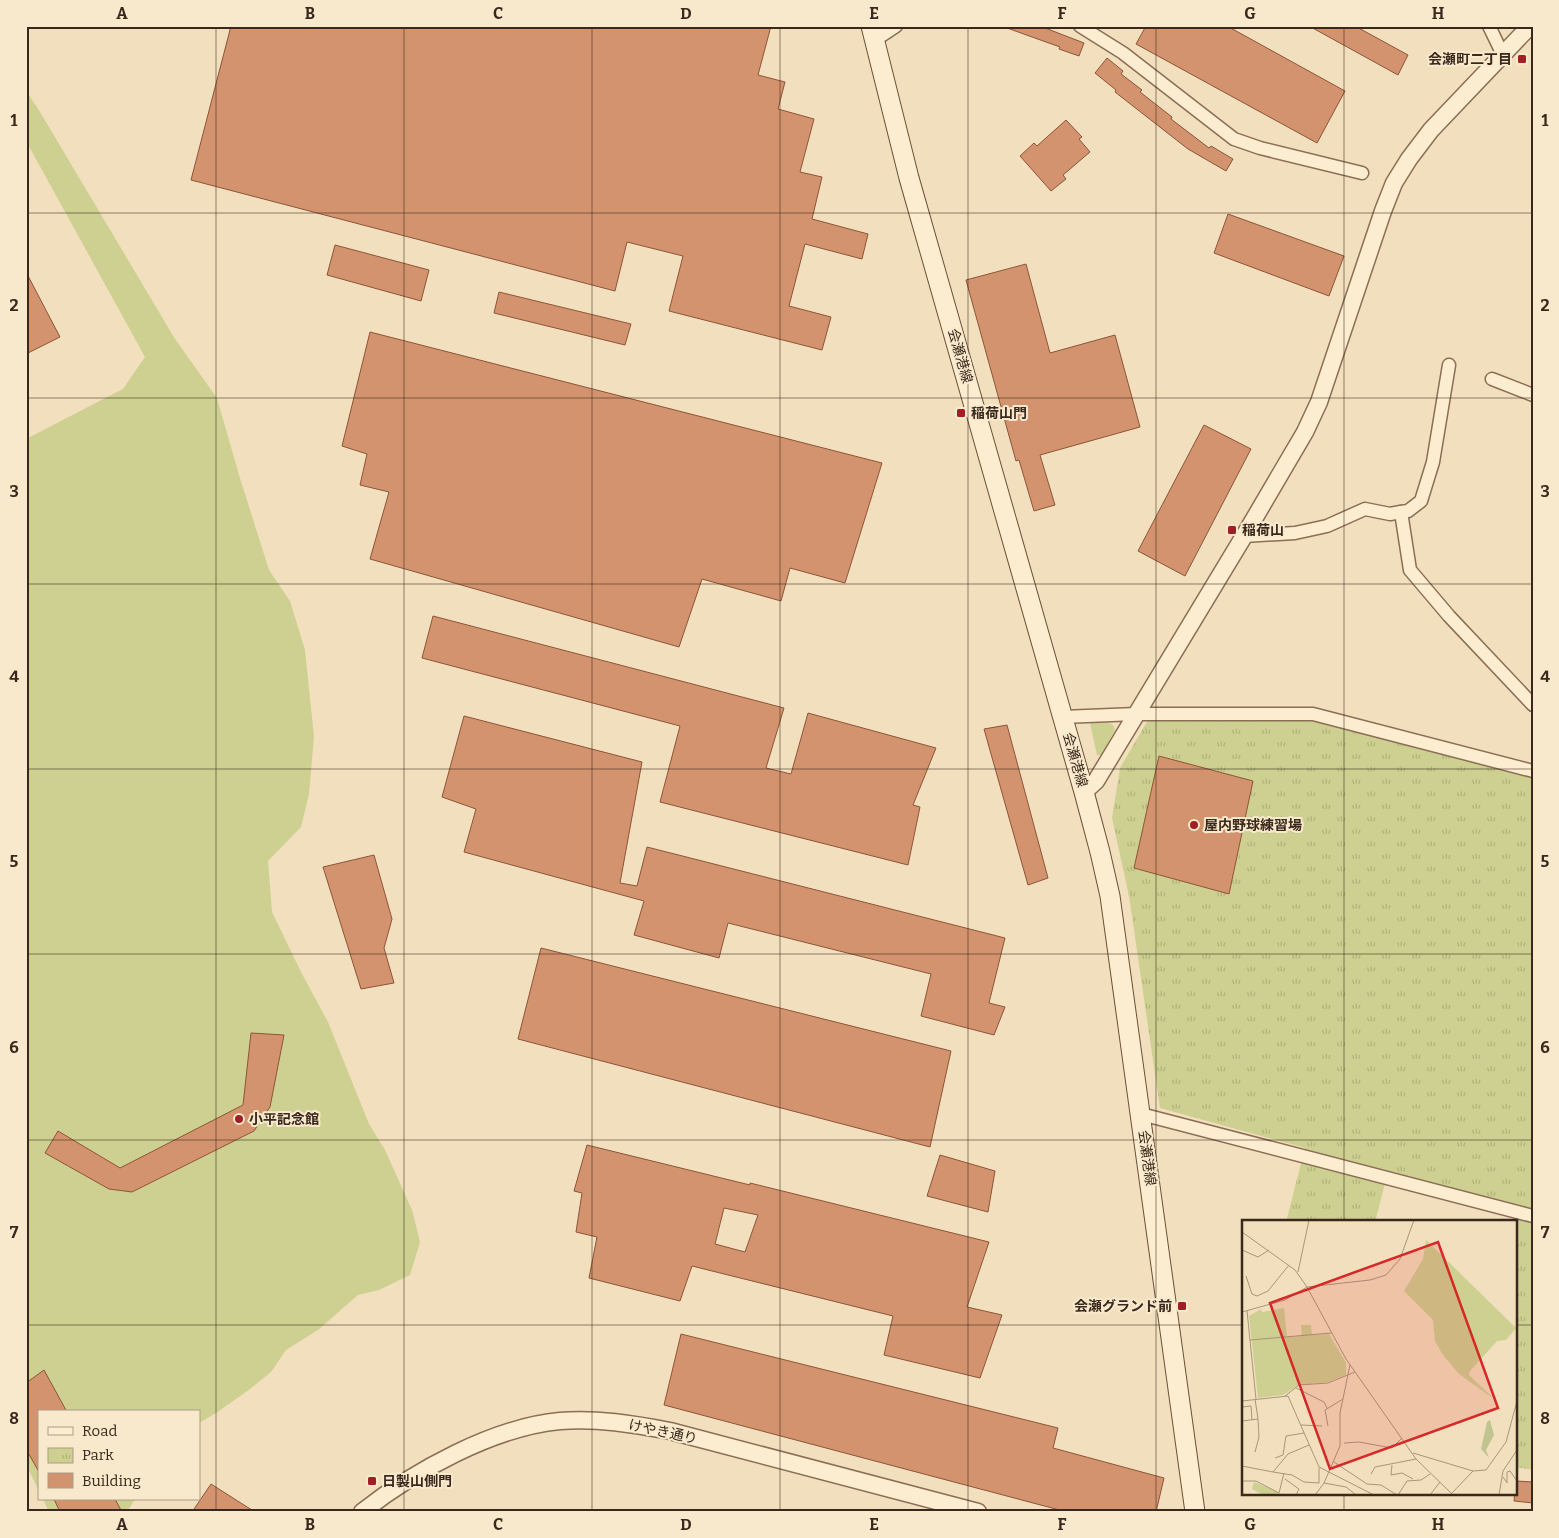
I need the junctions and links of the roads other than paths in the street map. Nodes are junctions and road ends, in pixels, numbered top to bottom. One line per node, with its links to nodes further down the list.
1 (896, 26): 5 (street)
2 (1080, 26): 7 (street)
3 (1489, 26): 6 (street)
4 (1530, 26): 6 (street)
5 (873, 33): 15 (main road, 会瀬港線)
6 (1502, 55): 12 (street)
7 (1362, 173)
8 (1449, 365): 11 (street)
9 (1492, 380): 10 (street)
10 (1533, 396)
11 (1401, 512): 12 (street); 13 (street)
12 (1244, 536): 14 (street)
13 (1533, 705)
14 (1136, 714): 15 (street); 16 (street); 17 (street)
15 (1062, 717): 17 (main road, 会瀬港線)
16 (1533, 771)
17 (1084, 792): 18 (main road, 会瀬港線)
18 (1141, 1114): 19 (street); 22 (main road, 会瀬港線)
19 (1533, 1216)
20 (362, 1512): 21 (street, けやき通り)
21 (978, 1512)
22 (1195, 1512)

